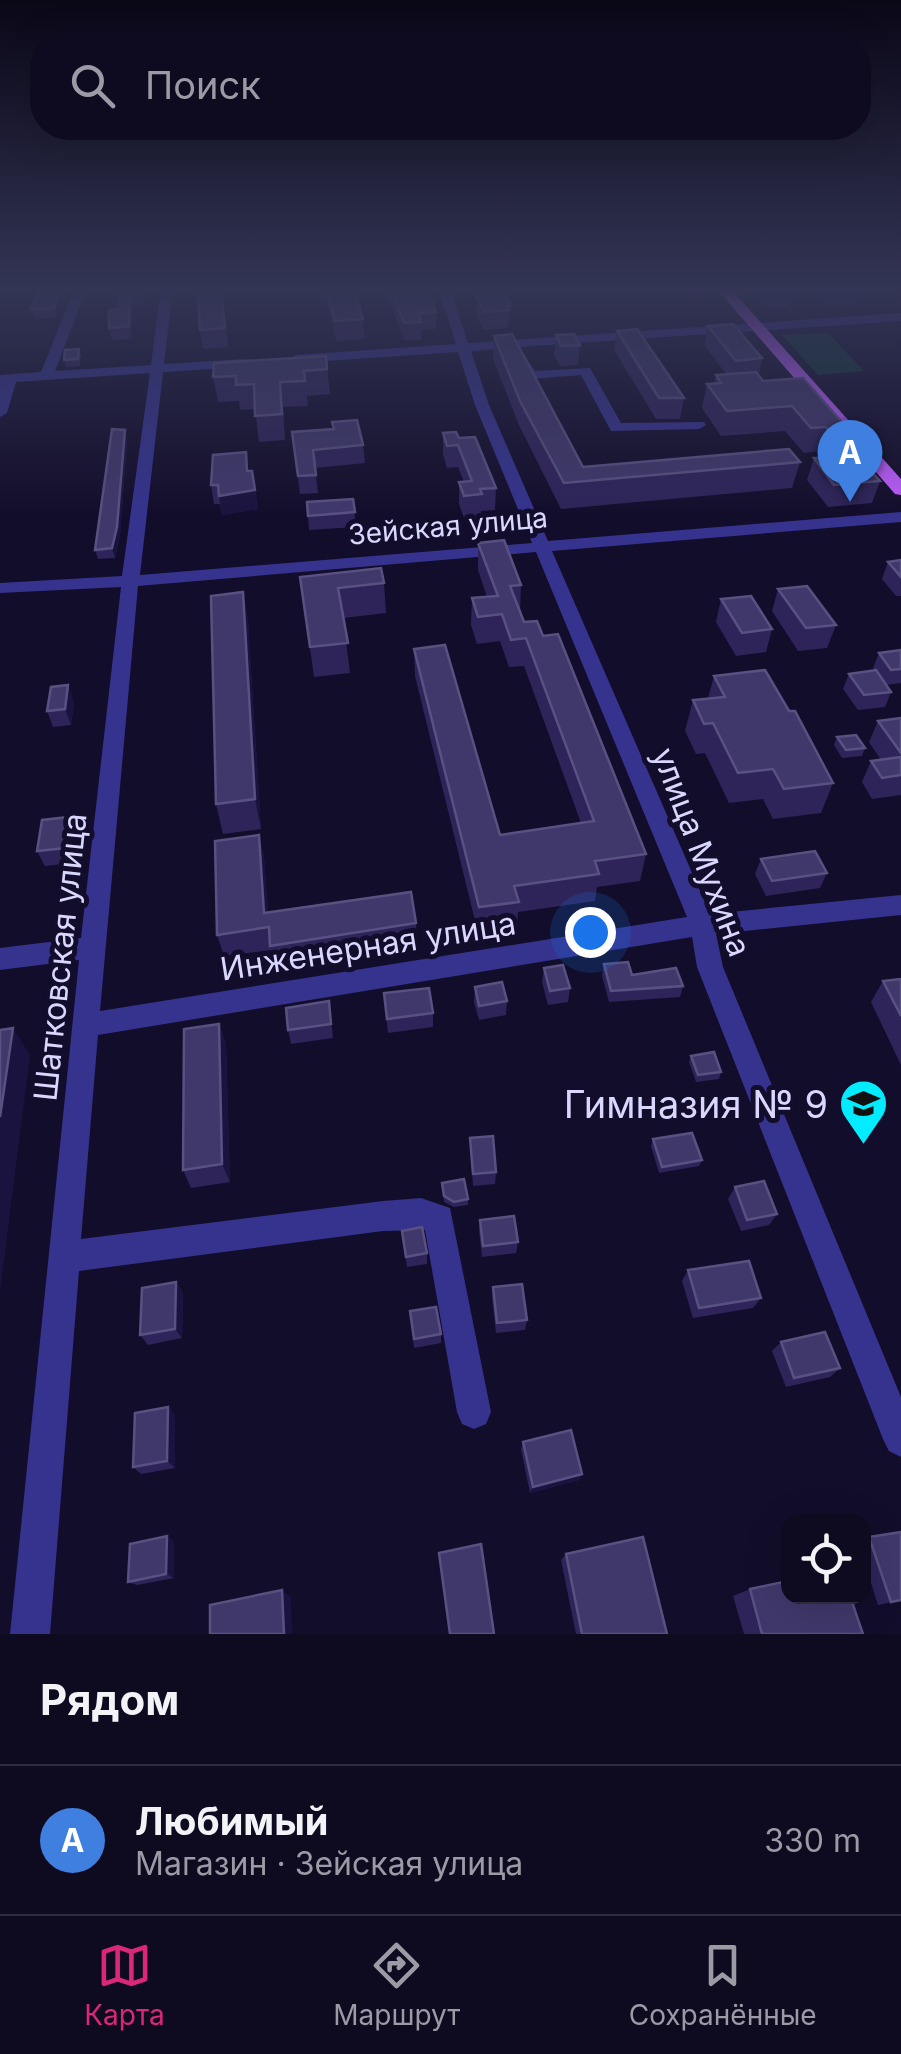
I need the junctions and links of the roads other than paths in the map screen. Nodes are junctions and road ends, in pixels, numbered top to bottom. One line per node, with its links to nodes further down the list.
1 (51, 364): 8 (street)
2 (155, 364): 7 (street, Шатковская улица)
3 (224, 364): 7 (street)
4 (469, 364): 14 (street, улица Мухина)
5 (525, 364): 11 (street)
6 (791, 364): 12 (main road)
7 (154, 370): 8 (street); 15 (street, Шатковская улица)
8 (46, 376): 9 (street)
9 (5, 379): 10 (street)
10 (0, 413)
11 (700, 426)
12 (901, 490)
13 (901, 517): 14 (street, Зейская улица)
14 (542, 545): 15 (street, Зейская улица); 18 (street, улица Мухина)
15 (130, 581): 16 (street, Зейская улица); 19 (street, Шатковская улица)
16 (0, 588)
17 (901, 905): 18 (street, Инженерная улица)
18 (702, 925): 21 (street, Инженерная улица); 24 (street, улица Мухина)
19 (95, 947): 20 (street); 21 (street, Шатковская улица)
20 (0, 958)
21 (85, 1025): 22 (street, Шатковская улица)
22 (64, 1257): 23 (street); 25 (street, Шатковская улица)
23 (474, 1412)
24 (901, 1439)
25 (30, 1634)

